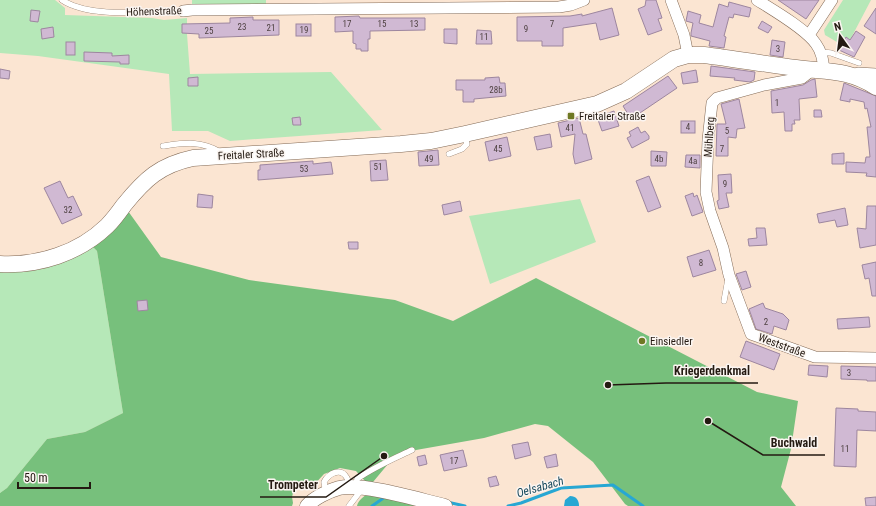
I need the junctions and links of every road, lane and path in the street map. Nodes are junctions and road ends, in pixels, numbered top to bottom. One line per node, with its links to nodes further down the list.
1 (62, 0): 7 (lane, Höhenstraße)
2 (584, 0): 6 (street, Höhenstraße)
3 (671, 0): 10 (street)
4 (757, 0): 8 (street)
5 (832, 0): 8 (street)
6 (431, 4): 7 (street, Höhenstraße)
7 (183, 11)
8 (809, 35): 9 (street)
9 (820, 52): 11 (lane); 12 (street)
10 (688, 55): 12 (main road, Freitaler Straße); 15 (main road, Freitaler Straße)
11 (856, 69): 12 (main road, Freitaler Straße); 13 (street); 14 (main road, Freitaler Straße)
12 (818, 70): 20 (street, Mühlberg)
13 (876, 74)
14 (876, 88)
15 (465, 134): 17 (lane); 18 (main road, Freitaler Straße)
16 (163, 146): 18 (lane)
17 (449, 154)
18 (226, 156): 19 (main road, Freitaler Straße)
19 (0, 264)
20 (729, 275): 21 (lane); 22 (street, Weststraße)
21 (724, 301)
22 (876, 358)
23 (412, 450): 24 (lane)
24 (356, 488): 25 (street); 26 (lane); 27 (street)
25 (306, 506)
26 (349, 506)
27 (445, 506)

